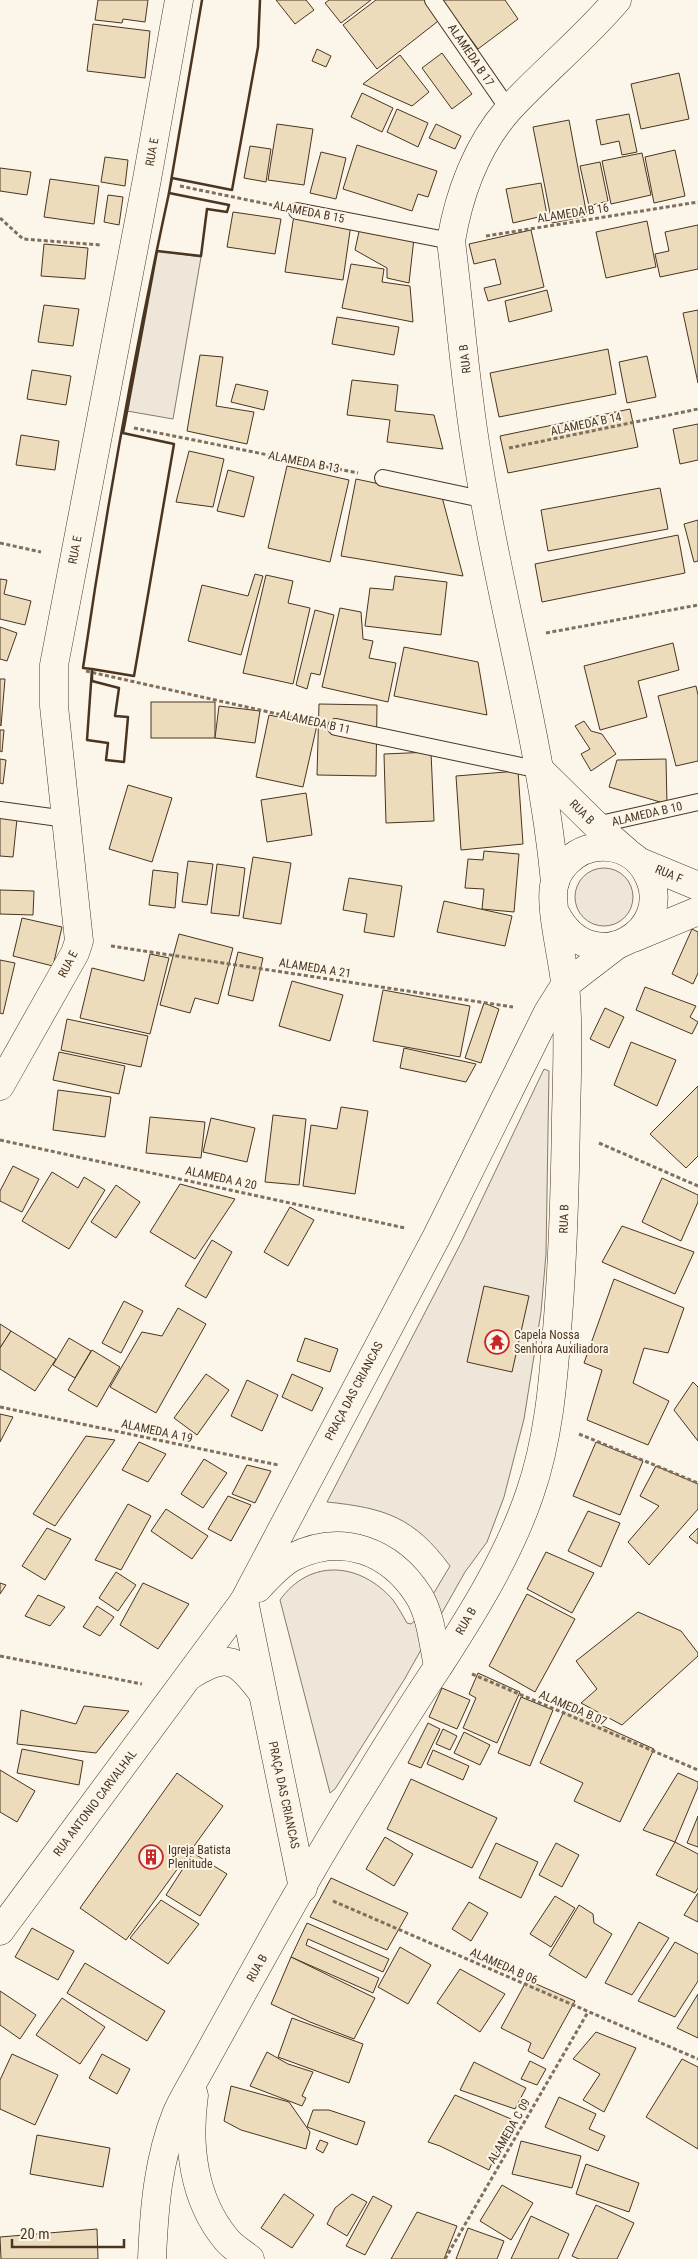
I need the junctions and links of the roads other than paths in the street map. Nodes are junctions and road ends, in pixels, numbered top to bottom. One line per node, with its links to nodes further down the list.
1 (179, 0): 13 (street, RUA E)
2 (433, 0): 4 (lane, ALAMEDA B 17)
3 (618, 0): 4 (street, RUA B)
4 (508, 110): 6 (street, RUA B)
5 (297, 211): 6 (lane, ALAMEDA B 15)
6 (451, 241): 8 (street, RUA B)
7 (383, 478): 8 (lane)
8 (486, 500): 10 (street, RUA B)
9 (336, 727): 10 (lane, ALAMEDA B 11)
10 (540, 770): 14 (street, RUA B); 16 (street, RUA B)
11 (698, 802): 14 (lane, ALAMEDA B 10)
12 (0, 810): 13 (lane)
13 (66, 819): 22 (street, RUA E)
14 (596, 825): 15 (street, RUA B)
15 (633, 857): 16 (street); 17 (street, RUA F); 20 (street)
16 (555, 882): 19 (street)
17 (698, 886)
18 (698, 911): 20 (street)
19 (556, 914): 20 (street); 21 (street)
20 (624, 942): 21 (street)
21 (565, 985): 23 (street, PRAÇA DAS CRIANCAS); 24 (street, RUA B)
22 (0, 1086)
23 (244, 1601): 24 (street); 25 (street, RUA ANTONIO CARVALHAL); 26 (street, PRAÇA DAS CRIANCAS)
24 (440, 1664): 27 (street, RUA B)
25 (185, 1683): 26 (street, RUA ANTONIO CARVALHAL); 28 (street, RUA ANTONIO CARVALHAL)
26 (262, 1692): 27 (street, PRAÇA DAS CRIANCAS)
27 (303, 1888): 29 (street, RUA B)
28 (0, 1931)
29 (196, 2075): 30 (street, RUA B); 31 (street)
30 (152, 2259)
31 (250, 2259)

